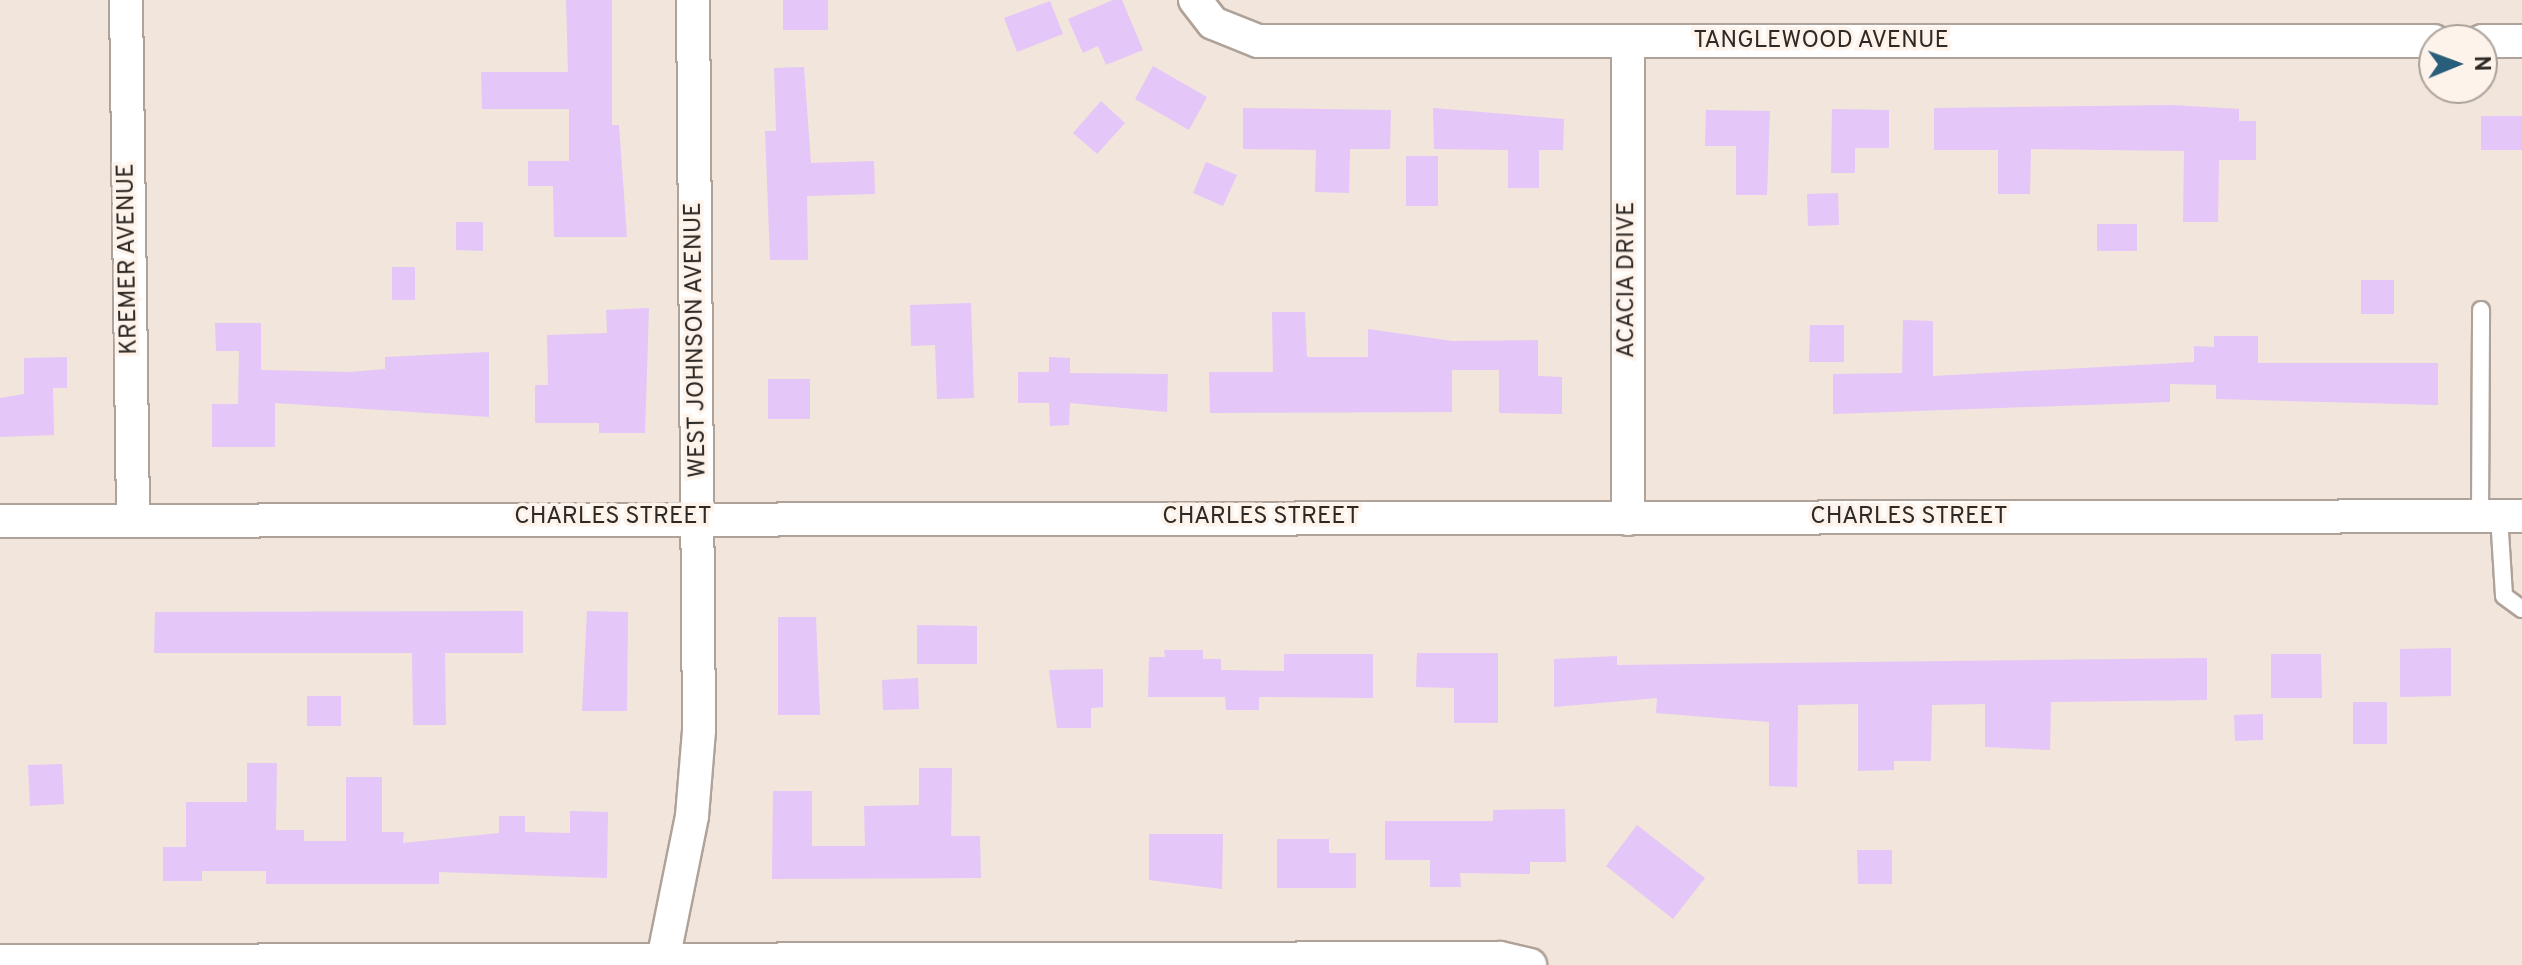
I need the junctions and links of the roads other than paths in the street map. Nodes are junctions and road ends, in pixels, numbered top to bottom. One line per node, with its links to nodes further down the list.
1 (126, 0): 10 (street, KREMER AVENUE)
2 (693, 0): 11 (street, WEST JOHNSON AVENUE)
3 (1204, 12): 7 (street, TANGLEWOOD AVENUE)
4 (2418, 41): 7 (street, TANGLEWOOD AVENUE)
5 (2498, 41): 6 (street)
6 (2522, 41)
7 (1628, 42): 12 (street, ACACIA DRIVE)
8 (2481, 310): 9 (lane)
9 (2501, 516): 12 (street, CHARLES STREET); 14 (lane)
10 (133, 517): 11 (street, CHARLES STREET); 13 (street, CHARLES STREET)
11 (699, 518): 12 (street, CHARLES STREET); 16 (street, WEST JOHNSON AVENUE)
12 (1628, 519)
13 (0, 521)
14 (2522, 609)
15 (0, 961): 16 (street)
16 (663, 961): 17 (street)
17 (1183, 961): 18 (street)
18 (1515, 961)

